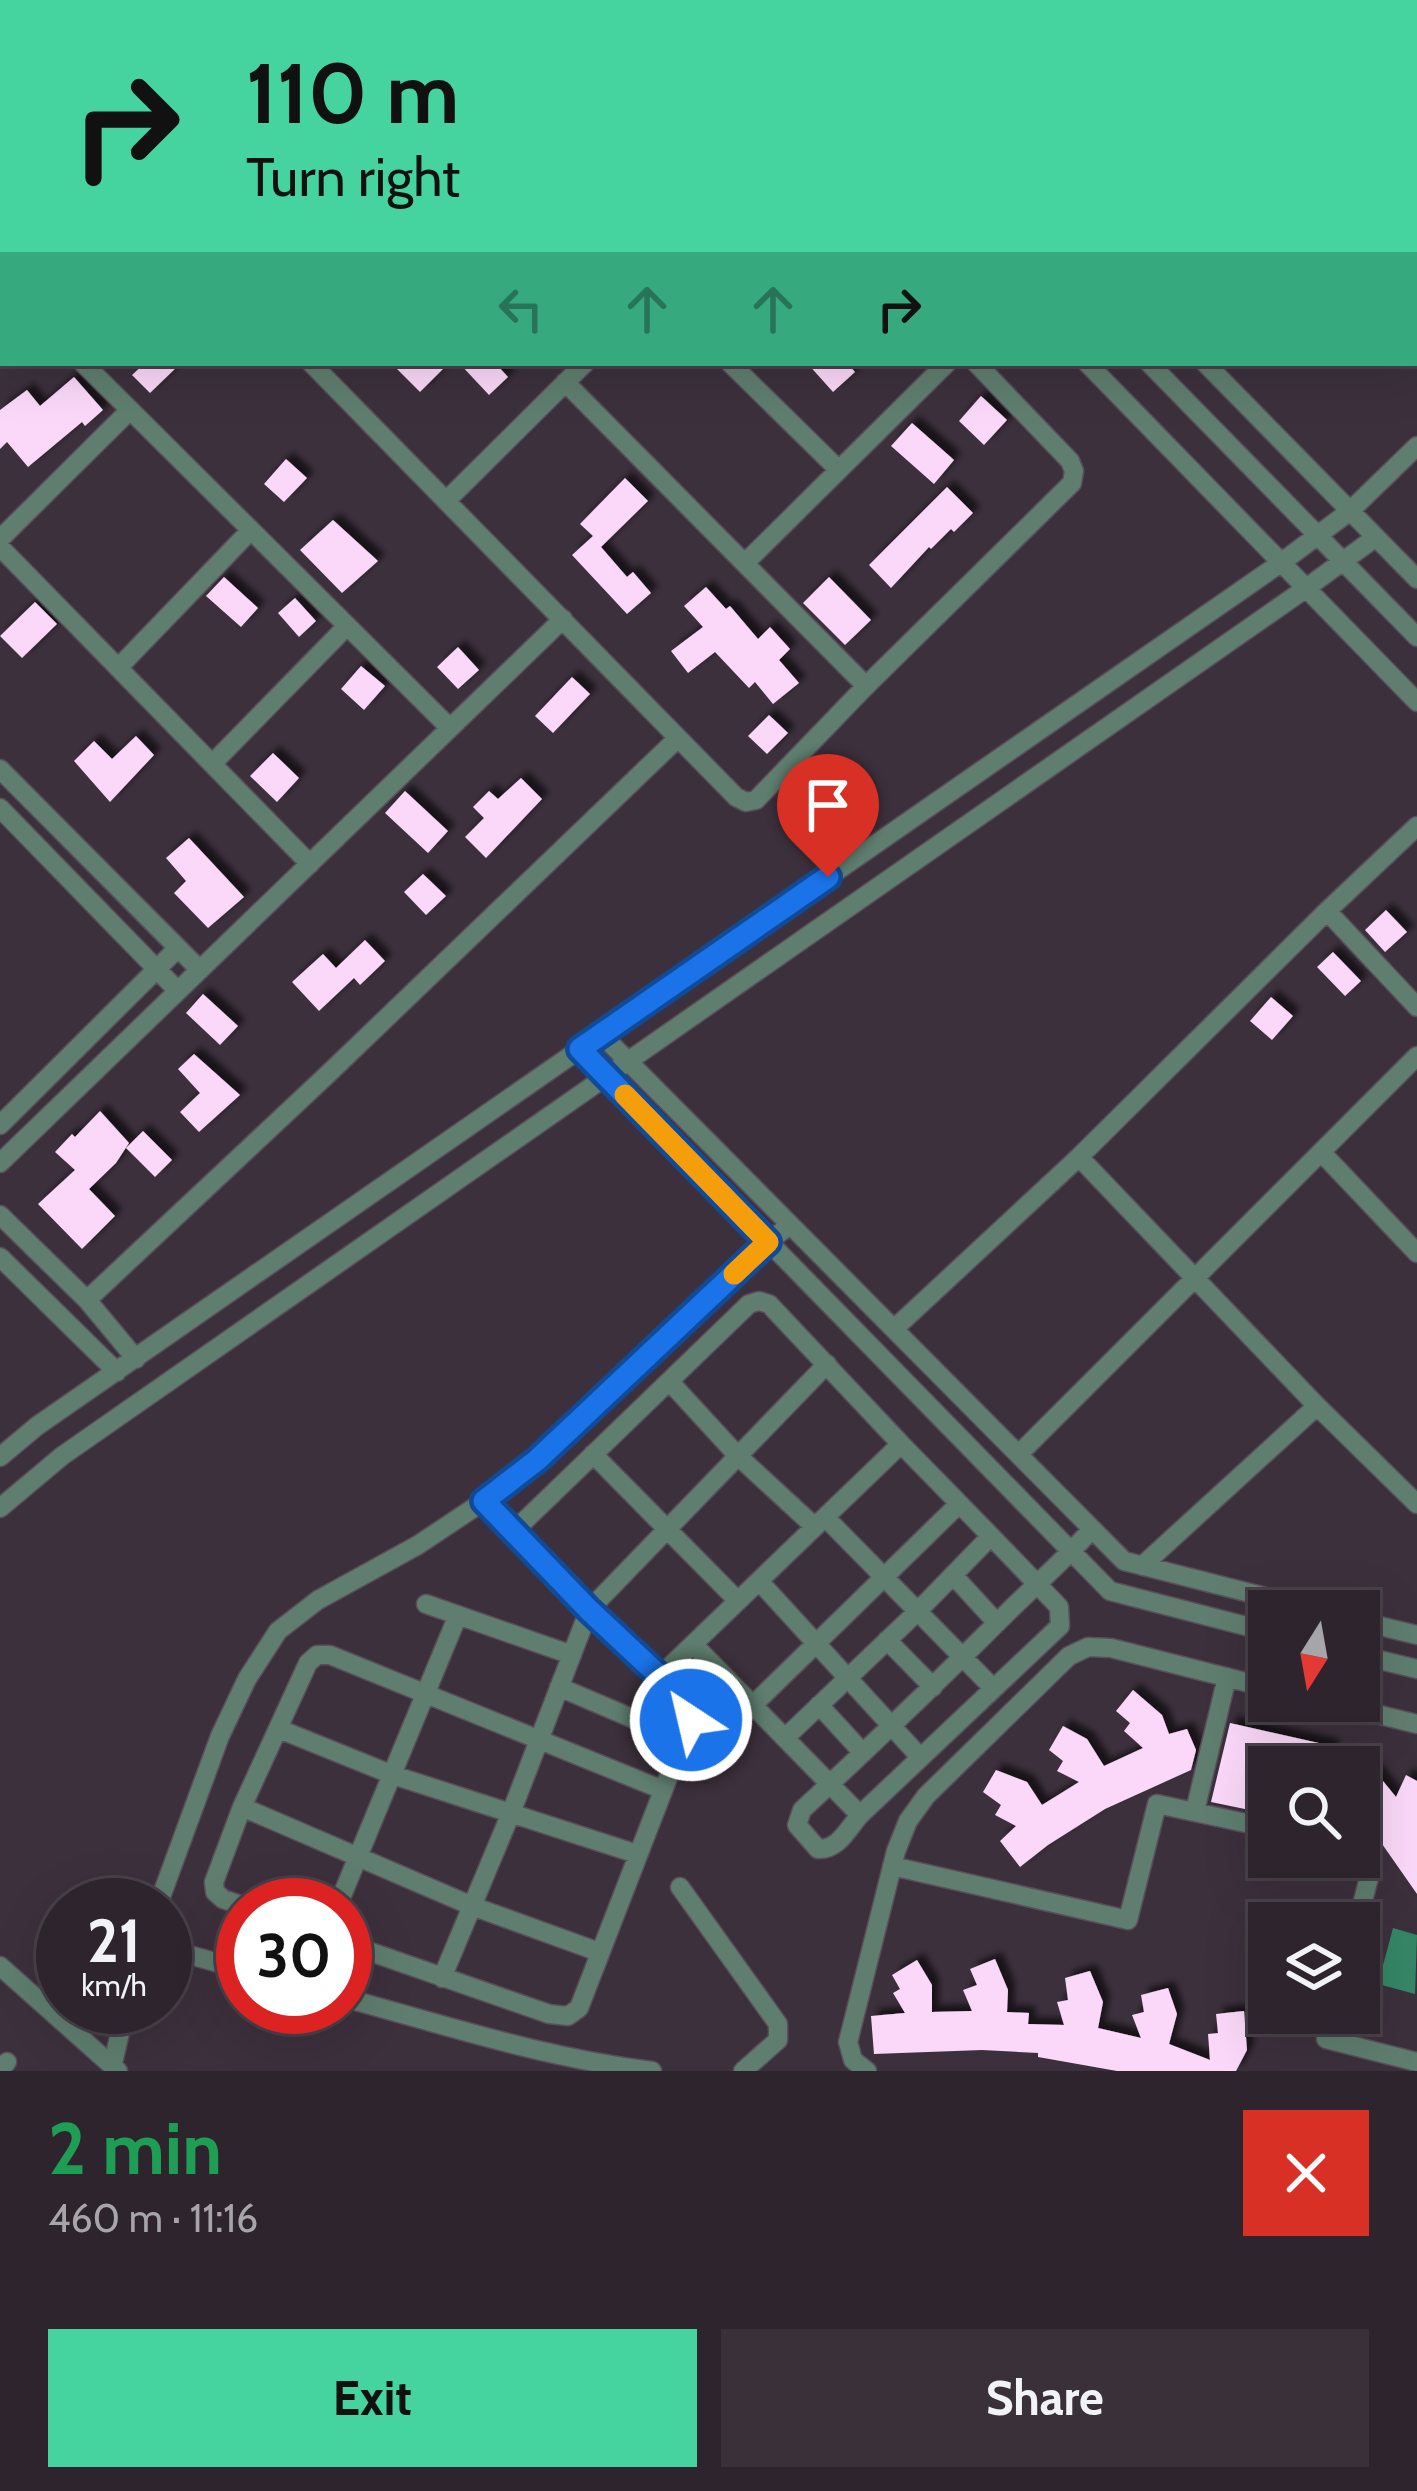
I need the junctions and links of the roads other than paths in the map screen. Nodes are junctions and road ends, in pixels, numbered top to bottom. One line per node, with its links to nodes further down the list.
1 (86, 366): 11 (street)
2 (581, 366): 10 (street)
3 (733, 366): 13 (street)
4 (944, 366): 13 (street)
5 (979, 366): 29 (street)
6 (1090, 366): 20 (street)
7 (1152, 366): 17 (street)
8 (1208, 366): 15 (street)
9 (324, 367): 14 (street)
10 (565, 382): 14 (street); 22 (street)
11 (130, 410): 16 (street); 19 (street)
12 (1417, 446): 15 (street)
13 (838, 470): 22 (street)
14 (446, 500): 25 (street)
15 (1351, 511): 17 (street); 18 (street)
16 (251, 530): 26 (street); 28 (street)
17 (1318, 535): 20 (street); 21 (street)
18 (1376, 537): 21 (street); 23 (street)
19 (0, 543): 28 (street)
20 (1282, 562): 24 (street); 44 (street)
21 (1344, 562): 24 (street); 27 (street)
22 (745, 563): 29 (street)
23 (1417, 579)
24 (1305, 589): 30 (street); 47 (street)
25 (563, 619): 31 (street); 32 (street)
26 (347, 626): 31 (street); 33 (street)
27 (1417, 637)
28 (118, 668): 33 (street)
29 (866, 686): 32 (street)
30 (1417, 702)
31 (450, 728): 37 (street)
32 (678, 738): 59 (street)
33 (212, 764): 37 (street)
34 (0, 769): 39 (street)
35 (0, 808): 40 (street)
36 (1417, 826): 38 (street)
37 (310, 864): 41 (street)
38 (1327, 911): 43 (street); 51 (street)
39 (178, 948): 40 (street); 41 (street)
40 (157, 969): 42 (street); 49 (street)
41 (200, 970): 42 (street)
42 (178, 991): 52 (street)
43 (1417, 1007)
44 (601, 1034): 45 (street); 47 (street)
45 (580, 1049): 48 (street); 61 (street)
46 (1417, 1056): 50 (street)
47 (628, 1061): 48 (street); 54 (street)
48 (607, 1076): 55 (street); 74 (street)
49 (0, 1125)
50 (1322, 1154): 56 (street); 58 (street)
51 (1079, 1157): 58 (street); 60 (street)
52 (0, 1163)
53 (0, 1215): 59 (street)
54 (790, 1225): 55 (street); 60 (street)
55 (768, 1242): 71 (street); 80 (street)
56 (1417, 1253)
57 (0, 1257): 63 (street)
58 (1196, 1277): 65 (street); 68 (street)
59 (87, 1300): 61 (street)
60 (894, 1329): 68 (street)
61 (136, 1359): 63 (street)
62 (827, 1364): 64 (street); 66 (street); 69 (street)
63 (117, 1372): 70 (street)
64 (670, 1382): 67 (street); 69 (street)
65 (1317, 1406): 73 (street); 81 (street)
66 (901, 1444): 72 (street); 75 (street)
67 (593, 1454): 77 (street); 78 (street)
68 (1019, 1454): 76 (street)
69 (738, 1456): 75 (street); 77 (street)
70 (0, 1457)
71 (484, 1501): 78 (street); 133 (street)
72 (959, 1504): 79 (street); 83 (street)
73 (1417, 1504)
74 (0, 1508)
75 (820, 1522): 83 (street); 84 (street)
76 (1092, 1529): 80 (street); 81 (street)
77 (666, 1530): 87 (street); 89 (street)
78 (514, 1531): 89 (street)
79 (991, 1537): 82 (street); 85 (street)
80 (1071, 1553): 85 (street); 94 (street)
81 (1142, 1566): 86 (street)
82 (952, 1575): 90 (street); 92 (street)
83 (884, 1577): 90 (street); 97 (street)
84 (759, 1581): 87 (street); 97 (street)
85 (1037, 1584): 92 (street); 109 (street)
86 (1248, 1593)
87 (738, 1601): 98 (street)
88 (426, 1604): 91 (street)
89 (589, 1610): 99 (street); 103 (street)
90 (918, 1612): 96 (street); 100 (street)
91 (458, 1615): 99 (street); 110 (street)
92 (997, 1623): 100 (street)
93 (1380, 1626): 95 (street)
94 (1248, 1627)
95 (1417, 1635)
96 (887, 1640): 105 (street); 108 (street)
97 (815, 1642): 105 (street); 111 (street)
98 (693, 1644): 103 (street); 111 (street)
99 (572, 1655): 107 (street)
100 (963, 1657): 108 (street); 109 (street)
101 (1380, 1660): 102 (street)
102 (1417, 1669)
103 (660, 1676): 119 (street)
104 (1227, 1677): 106 (street); 126 (street); 132 (street)
105 (848, 1678): 112 (street); 115 (street)
106 (1248, 1682)
107 (560, 1687): 118 (street); 119 (street)
108 (933, 1687): 115 (street)
109 (993, 1688): 121 (street)
110 (427, 1693): 116 (street); 118 (street); 122 (street)
111 (753, 1706): 117 (street)
112 (819, 1706): 117 (street); 120 (street)
113 (1380, 1715): 114 (street)
114 (1417, 1724)
115 (892, 1726): 120 (street); 121 (street)
116 (279, 1730): 122 (street); 125 (street)
117 (785, 1738): 123 (street)
118 (537, 1740): 124 (street); 127 (street)
119 (683, 1740): 124 (street)
120 (863, 1753): 123 (street)
121 (920, 1757): 128 (street)
122 (393, 1774): 127 (street); 131 (street)
123 (830, 1784): 128 (street); 128 (street)
124 (663, 1790): 130 (street)
125 (242, 1807): 131 (street); 136 (street)
126 (1196, 1811): 129 (street); 132 (street)
127 (512, 1813): 130 (street); 137 (street)
128 (860, 1815)
129 (1248, 1823)
130 (638, 1854): 138 (street)
131 (358, 1858): 134 (street); 137 (street)
132 (892, 1866): 149 (street)
133 (168, 1878)
134 (349, 1878)
135 (680, 1887): 148 (street)
136 (216, 1894)
137 (472, 1906): 138 (street); 141 (street)
138 (599, 1952): 141 (street)
139 (372, 1953): 141 (street)
140 (0, 1966): 146 (street)
141 (442, 1978)
142 (372, 2006): 147 (street)
143 (121, 2034): 146 (street)
144 (1327, 2034): 145 (street)
145 (1417, 2062)
146 (115, 2069)
147 (652, 2071)
148 (743, 2071)
149 (867, 2071)

